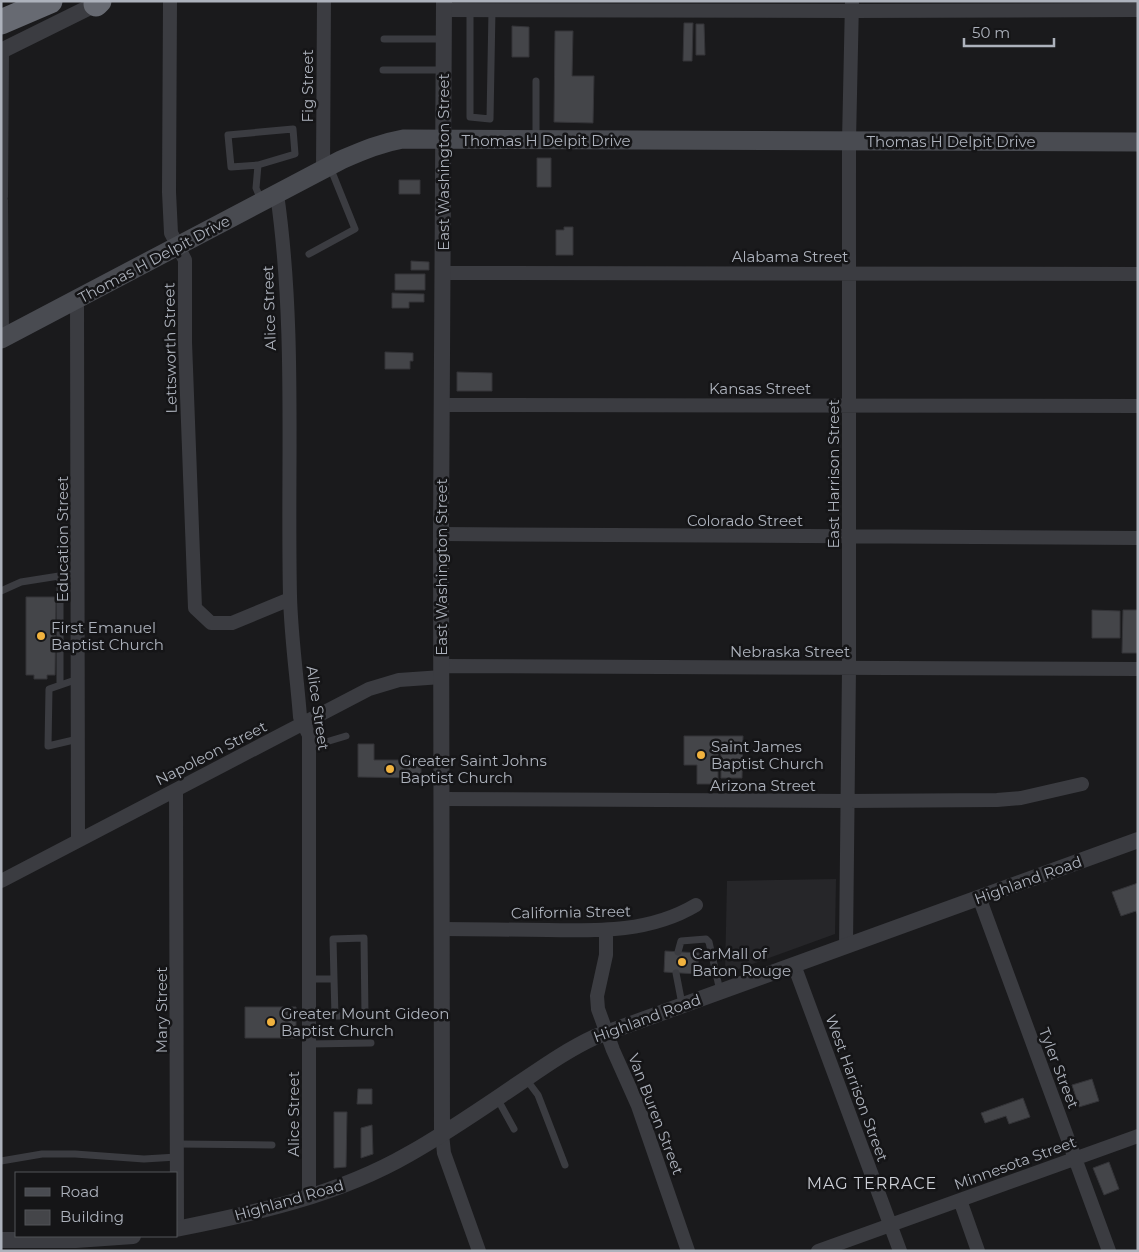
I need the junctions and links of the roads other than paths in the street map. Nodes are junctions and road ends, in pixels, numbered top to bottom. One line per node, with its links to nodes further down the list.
1 (50, 1): 9 (highway)
2 (170, 1): 24 (street, Lettsworth Street)
3 (324, 1): 21 (street, Fig Street)
4 (99, 2): 12 (street)
5 (444, 5): 7 (street); 11 (street, East Washington Street)
6 (852, 6): 7 (street); 8 (street); 18 (street, East Harrison Street)
7 (480, 8): 7 (lane)
8 (1138, 10)
9 (1, 22)
10 (384, 39): 11 (lane)
11 (444, 39): 14 (street, East Washington Street)
12 (2, 51): 22 (street)
13 (383, 70): 14 (lane)
14 (443, 70): 16 (street, East Washington Street)
15 (536, 80): 17 (lane)
16 (444, 140): 17 (main road, Thomas H Delpit Drive); 21 (main road, Thomas H Delpit Drive); 26 (street, East Washington Street)
17 (536, 140): 18 (main road, Thomas H Delpit Drive)
18 (849, 141): 19 (main road, Thomas H Delpit Drive); 27 (street, East Harrison Street)
19 (1138, 142)
20 (258, 165): 20 (lane); 23 (lane)
21 (327, 168): 23 (main road, Thomas H Delpit Drive); 25 (lane)
22 (1, 199): 30 (street)
23 (270, 199): 24 (main road, Thomas H Delpit Drive); 40 (street, Alice Street)
24 (178, 246): 29 (main road, Thomas H Delpit Drive); 40 (street, Lettsworth Street)
25 (309, 254)
26 (442, 272): 27 (street, Alabama Street); 32 (street, East Washington Street)
27 (849, 272): 28 (street, Alabama Street); 31 (street, East Harrison Street)
28 (1138, 274)
29 (77, 299): 30 (main road, Thomas H Delpit Drive); 37 (street, Education Street)
30 (2, 339)
31 (849, 404): 32 (street, Kansas Street); 33 (street, Kansas Street); 35 (street, East Harrison Street)
32 (442, 405): 34 (street, East Washington Street)
33 (1138, 406)
34 (441, 534): 35 (street, Colorado Street); 43 (street, East Washington Street)
35 (849, 536): 36 (street, Colorado Street); 41 (street, East Harrison Street)
36 (1138, 538)
37 (78, 573): 38 (lane); 44 (street, Education Street)
38 (60, 576): 39 (lane); 45 (lane)
39 (1, 591)
40 (290, 599): 46 (street, Alice Street)
41 (848, 668): 42 (street, Nebraska Street); 43 (street, Nebraska Street); 53 (street, East Harrison Street)
42 (1138, 670)
43 (442, 671): 46 (street, Napoleon Street); 52 (street, East Washington Street)
44 (78, 679): 45 (lane); 48 (street, Education Street)
45 (60, 685): 48 (lane)
46 (304, 724): 49 (street, Alice Street); 51 (street, Napoleon Street)
47 (346, 736): 49 (lane)
48 (78, 739): 54 (street, Education Street)
49 (309, 747): 65 (street, Alice Street)
50 (1082, 784): 53 (street, Arizona Street)
51 (176, 790): 54 (street, Napoleon Street); 78 (street, Mary Street)
52 (442, 799): 53 (street, Arizona Street); 59 (street, East Washington Street)
53 (847, 801): 61 (street, East Harrison Street)
54 (78, 839): 56 (street, Napoleon Street)
55 (1138, 840): 57 (street, Highland Road)
56 (1, 881)
57 (980, 897): 61 (street, Highland Road); 79 (street, Tyler Street)
58 (696, 905): 60 (street, California Street)
59 (442, 929): 60 (street, California Street); 75 (street, East Washington Street)
60 (606, 930): 69 (street, Van Buren Street)
61 (846, 946): 63 (street, Highland Road)
62 (678, 952): 67 (lane)
63 (794, 965): 67 (street, Highland Road); 85 (street, West Harrison Street)
64 (676, 973): 68 (lane)
65 (310, 979): 66 (lane); 71 (street, Alice Street)
66 (334, 979): 66 (lane)
67 (720, 991): 68 (street, Highland Road)
68 (682, 1004): 69 (street, Highland Road)
69 (607, 1032): 72 (street, Highland Road); 90 (street, Van Buren Street)
70 (371, 1043): 71 (lane)
71 (310, 1044): 83 (street, Alice Street)
72 (526, 1078): 73 (street, Highland Road); 81 (lane)
73 (497, 1098): 74 (lane); 75 (street, Highland Road)
74 (514, 1129)
75 (442, 1134): 83 (street, Highland Road); 89 (street)
76 (1138, 1136): 79 (street, Minnesota Street)
77 (272, 1144): 78 (lane)
78 (177, 1150): 80 (lane); 82 (street, Mary Street)
79 (1075, 1158): 84 (street, Minnesota Street); 94 (street, Tyler Street)
80 (1, 1161)
81 (564, 1165)
82 (177, 1172)
83 (309, 1197): 86 (street, Highland Road)
84 (960, 1200): 85 (street, Minnesota Street); 93 (street)
85 (891, 1224): 91 (street, Minnesota Street); 92 (street, West Harrison Street)
86 (178, 1229)
87 (119, 1237): 88 (street)
88 (6, 1242)
89 (479, 1251)
90 (688, 1251)
91 (818, 1251)
92 (900, 1251)
93 (978, 1251)
94 (1109, 1251)

